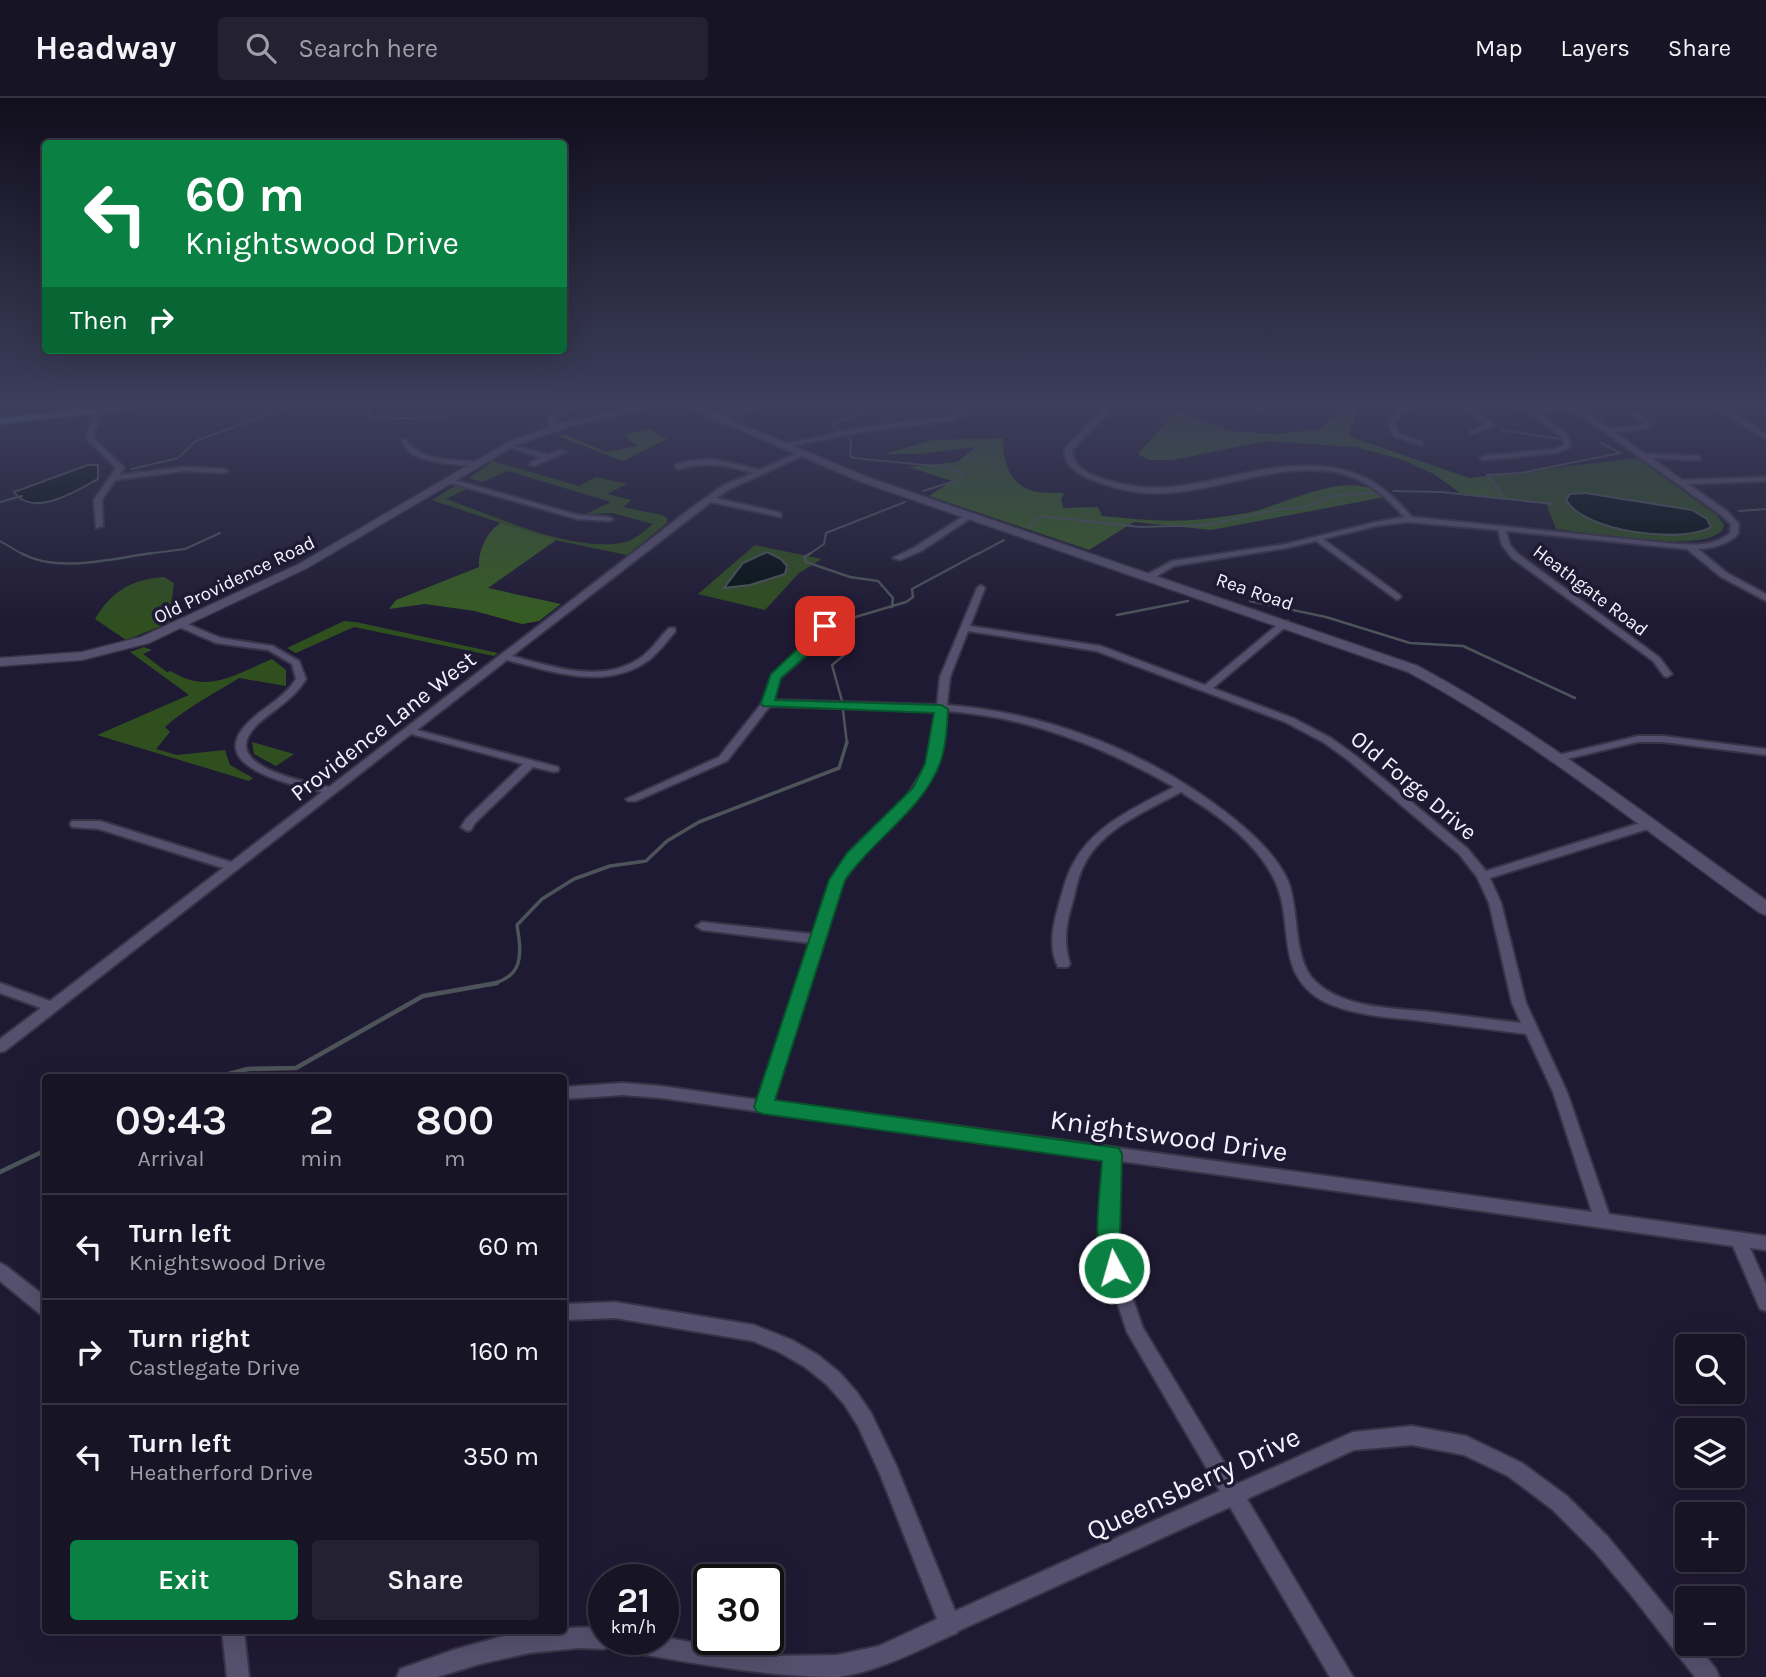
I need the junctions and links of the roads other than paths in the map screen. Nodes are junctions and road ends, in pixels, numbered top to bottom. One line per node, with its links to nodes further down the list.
1 (115, 478): 17 (street)
2 (454, 478): 9 (street, Old Providence Road)
3 (747, 478): 12 (street, Providence Lane West)
4 (863, 478): 14 (main road, Rea Road)
5 (1094, 478): 6 (street)
6 (1247, 478)
7 (1363, 478): 16 (street)
8 (1674, 478): 11 (street)
9 (450, 480): 15 (street); 28 (street, Old Providence Road)
10 (1766, 480): 11 (street)
11 (1680, 482): 20 (street)
12 (710, 499): 13 (street); 31 (street, Providence Lane West)
13 (778, 515)
14 (970, 516): 21 (street); 22 (main road, Rea Road)
15 (609, 519)
16 (1410, 520): 18 (street); 19 (street)
17 (99, 526)
18 (1501, 528): 20 (street); 33 (street, Heathgate Road)
19 (1319, 540): 22 (street); 24 (street)
20 (1690, 547): 25 (street)
21 (897, 558)
22 (1149, 577): 27 (main road, Rea Road)
23 (981, 587): 29 (street)
24 (1397, 597)
25 (1766, 598)
26 (829, 616): 35 (street)
27 (1285, 623): 34 (street); 39 (main road, Rea Road)
28 (182, 625): 32 (street, Old Providence Road); 43 (street)
29 (964, 628): 34 (street, Old Forge Drive); 36 (street)
30 (672, 630): 31 (street)
31 (506, 657): 37 (street, Providence Lane West)
32 (0, 662)
33 (1667, 674)
34 (1207, 688): 49 (street, Old Forge Drive)
35 (767, 703): 36 (street); 44 (street)
36 (941, 709): 42 (street); 52 (street)
37 (410, 731): 40 (street); 43 (street, Providence Lane West)
38 (1766, 752): 39 (street)
39 (1554, 759): 46 (main road, Rea Road)
40 (531, 763): 41 (street); 47 (street)
41 (554, 769)
42 (1183, 786): 53 (street); 56 (street)
43 (332, 791): 48 (street, Providence Lane West)
44 (632, 799)
45 (76, 824): 48 (street)
46 (1647, 825): 49 (street); 50 (main road, Rea Road)
47 (467, 827)
48 (234, 867): 55 (street, Providence Lane West)
49 (1483, 876): 56 (street, Old Forge Drive)
50 (1766, 909)
51 (702, 926): 52 (street)
52 (816, 939): 59 (street)
53 (1063, 964)
54 (0, 988): 55 (street)
55 (52, 1007): 57 (street, Providence Lane West)
56 (1531, 1029): 61 (street, Old Forge Drive)
57 (0, 1047)
58 (567, 1093): 59 (street, Knightswood Drive)
59 (764, 1107): 60 (street, Knightswood Drive)
60 (1112, 1154): 61 (street, Knightswood Drive); 68 (street)
61 (1604, 1221): 62 (street, Knightswood Drive)
62 (1738, 1239): 63 (street, Knightswood Drive); 66 (street)
63 (1766, 1243)
64 (0, 1271): 65 (street)
65 (42, 1301)
66 (1766, 1303)
67 (567, 1312): 69 (street)
68 (1233, 1495): 69 (street, Queensberry Drive); 75 (street); 76 (street, Queensberry Drive)
69 (950, 1626): 72 (street, Queensberry Drive)
70 (233, 1634): 73 (street)
71 (588, 1639): 74 (street)
72 (679, 1650)
73 (238, 1677)
74 (408, 1677)
75 (1342, 1677)
76 (1708, 1677)

